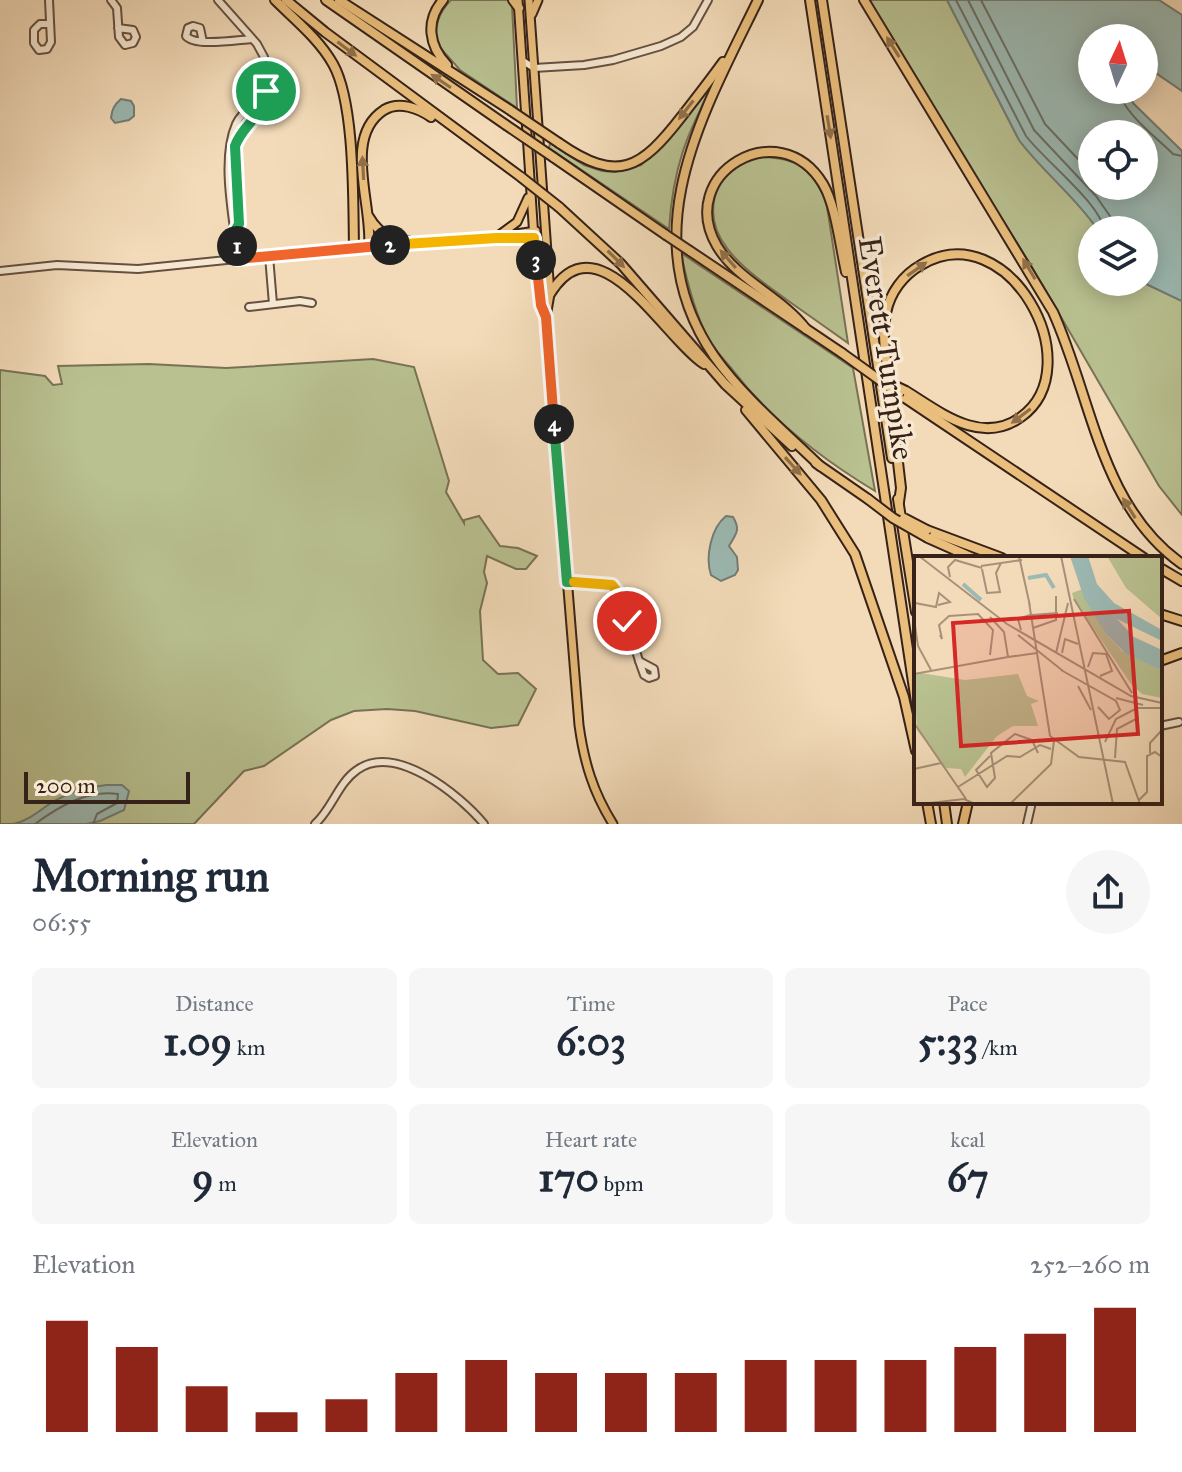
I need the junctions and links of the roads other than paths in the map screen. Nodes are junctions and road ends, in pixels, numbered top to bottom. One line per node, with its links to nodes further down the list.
1 (49, 0): 20 (street)
2 (111, 0): 18 (street)
3 (121, 0): 18 (street)
4 (218, 0): 22 (street)
5 (275, 0): 40 (highway)
6 (286, 0): 31 (highway, one-way to 31)
7 (326, 0): 50 (highway, one-way to 7, bridge)
8 (339, 0): 29 (highway)
9 (443, 0): 29 (highway)
10 (529, 0): 19 (main road)
11 (538, 0): 19 (main road)
12 (708, 0): 27 (street)
13 (758, 0): 24 (highway)
14 (810, 0): 49 (highway, Everett Turnpike, one-way to 49)
15 (822, 0): 55 (highway, Everett Turnpike)
16 (864, 0): 62 (highway, one-way to 16)
17 (517, 3): 26 (main road)
18 (117, 8): 21 (street)
19 (531, 20): 25 (main road)
20 (50, 24): 20 (street)
21 (118, 28)
22 (252, 39): 23 (street); 30 (street)
23 (203, 42)
24 (733, 48): 29 (highway, one-way to 29, bridge); 54 (highway)
25 (534, 58): 27 (street); 28 (main road)
26 (523, 61): 28 (street); 32 (main road)
27 (552, 67): 28 (street)
28 (534, 68): 35 (main road)
29 (455, 75)
30 (266, 91): 34 (street); 34 (street)
31 (497, 159): 33 (highway, one-way to 31); 51 (highway, one-way to 51, bridge)
32 (530, 190): 36 (main road); 37 (main road)
33 (366, 210): 38 (highway); 39 (highway)
34 (235, 231): 42 (street)
35 (546, 234): 36 (main road); 44 (main road)
36 (534, 235): 37 (main road); 48 (main road)
37 (496, 238): 38 (main road)
38 (419, 243): 39 (main road)
39 (369, 246): 40 (main road)
40 (354, 247): 41 (street)
41 (269, 256): 42 (street); 46 (street)
42 (238, 259): 43 (street)
43 (0, 271)
44 (550, 294): 48 (main road); 51 (highway)
45 (312, 303): 46 (street)
46 (273, 304): 47 (street)
47 (249, 307)
48 (546, 317): 65 (main road)
49 (859, 324): 50 (highway, one-way to 49); 72 (highway, Everett Turnpike)
50 (806, 329): 53 (highway, bridge)
51 (714, 371): 52 (highway)
52 (725, 384): 54 (highway); 75 (highway, one-way to 75)
53 (902, 392): 55 (highway, one-way to 53); 60 (highway)
54 (820, 466): 56 (highway, bridge)
55 (899, 502): 57 (highway, Everett Turnpike)
56 (928, 534): 58 (highway); 59 (highway)
57 (908, 548): 61 (highway); 66 (highway, Everett Turnpike)
58 (969, 556)
59 (996, 556)
60 (1141, 556)
61 (914, 564)
62 (1182, 564)
63 (1162, 569): 64 (highway)
64 (1182, 581)
65 (567, 582): 71 (street); 83 (main road)
66 (914, 596)
67 (1162, 615): 68 (highway)
68 (1182, 621)
69 (1182, 653): 70 (highway)
70 (1162, 660)
71 (639, 661)
72 (914, 689)
73 (1179, 722): 74 (street)
74 (1162, 726)
75 (914, 742)
76 (929, 804): 84 (highway)
77 (944, 804): 85 (highway)
78 (968, 804): 86 (highway)
79 (1032, 804): 87 (street)
80 (318, 821): 81 (street); 82 (street)
81 (328, 824)
82 (484, 824)
83 (613, 824)
84 (933, 824)
85 (947, 824)
86 (963, 824)
87 (1027, 824)

